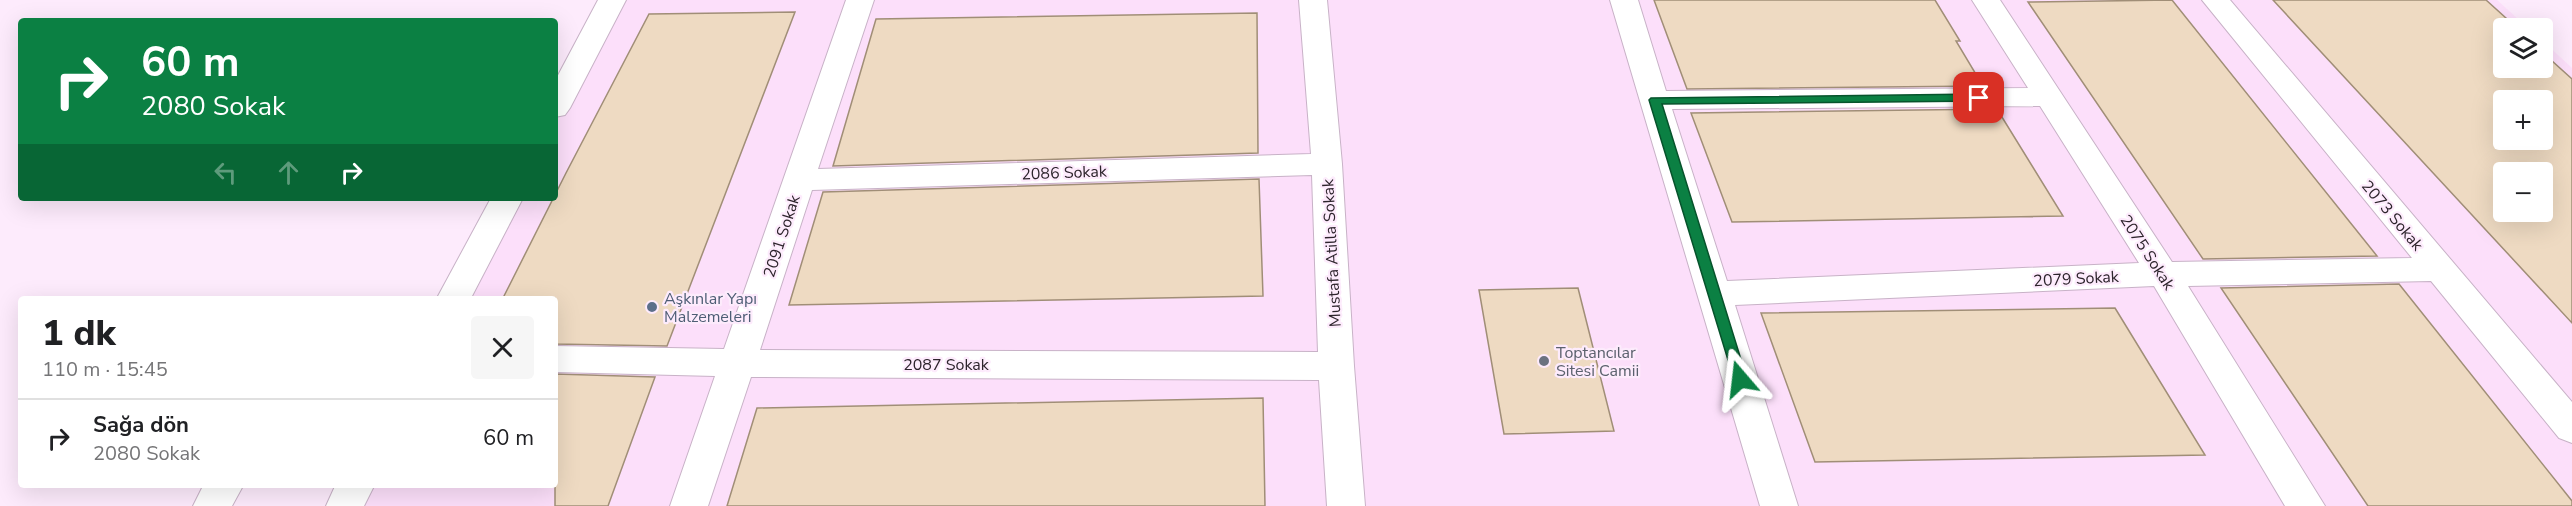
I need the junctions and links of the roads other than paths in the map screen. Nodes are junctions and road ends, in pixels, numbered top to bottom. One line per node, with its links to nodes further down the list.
1 (612, 0): 2 (street); 10 (street)
2 (617, 0)
3 (860, 0): 12 (street, 2091 Sokak)
4 (1312, 0): 11 (street, Mustafa Atilla Sokak)
5 (1624, 0): 9 (street)
6 (1986, 0): 8 (street, 2075 Sokak)
7 (2216, 0): 14 (street, 2073 Sokak)
8 (2049, 97): 9 (street); 15 (street, 2075 Sokak)
9 (1655, 100): 16 (street)
10 (558, 102)
11 (1327, 164): 12 (street, 2086 Sokak); 20 (street, Mustafa Atilla Sokak)
12 (800, 180): 19 (street, 2091 Sokak)
13 (505, 201): 17 (street)
14 (2438, 269): 15 (street, 2079 Sokak); 21 (street, 2073 Sokak)
15 (2163, 274): 16 (street, 2079 Sokak); 29 (street, 2075 Sokak)
16 (1714, 294): 28 (street)
17 (455, 296)
18 (558, 359): 19 (street, 2087 Sokak)
19 (739, 363): 20 (street, 2087 Sokak); 26 (street, 2091 Sokak)
20 (1336, 366): 27 (street, Mustafa Atilla Sokak)
21 (2572, 428)
22 (223, 488): 24 (street)
23 (354, 488): 25 (street)
24 (212, 506)
25 (345, 506)
26 (689, 506)
27 (1346, 506)
28 (1779, 506)
29 (2306, 506)

